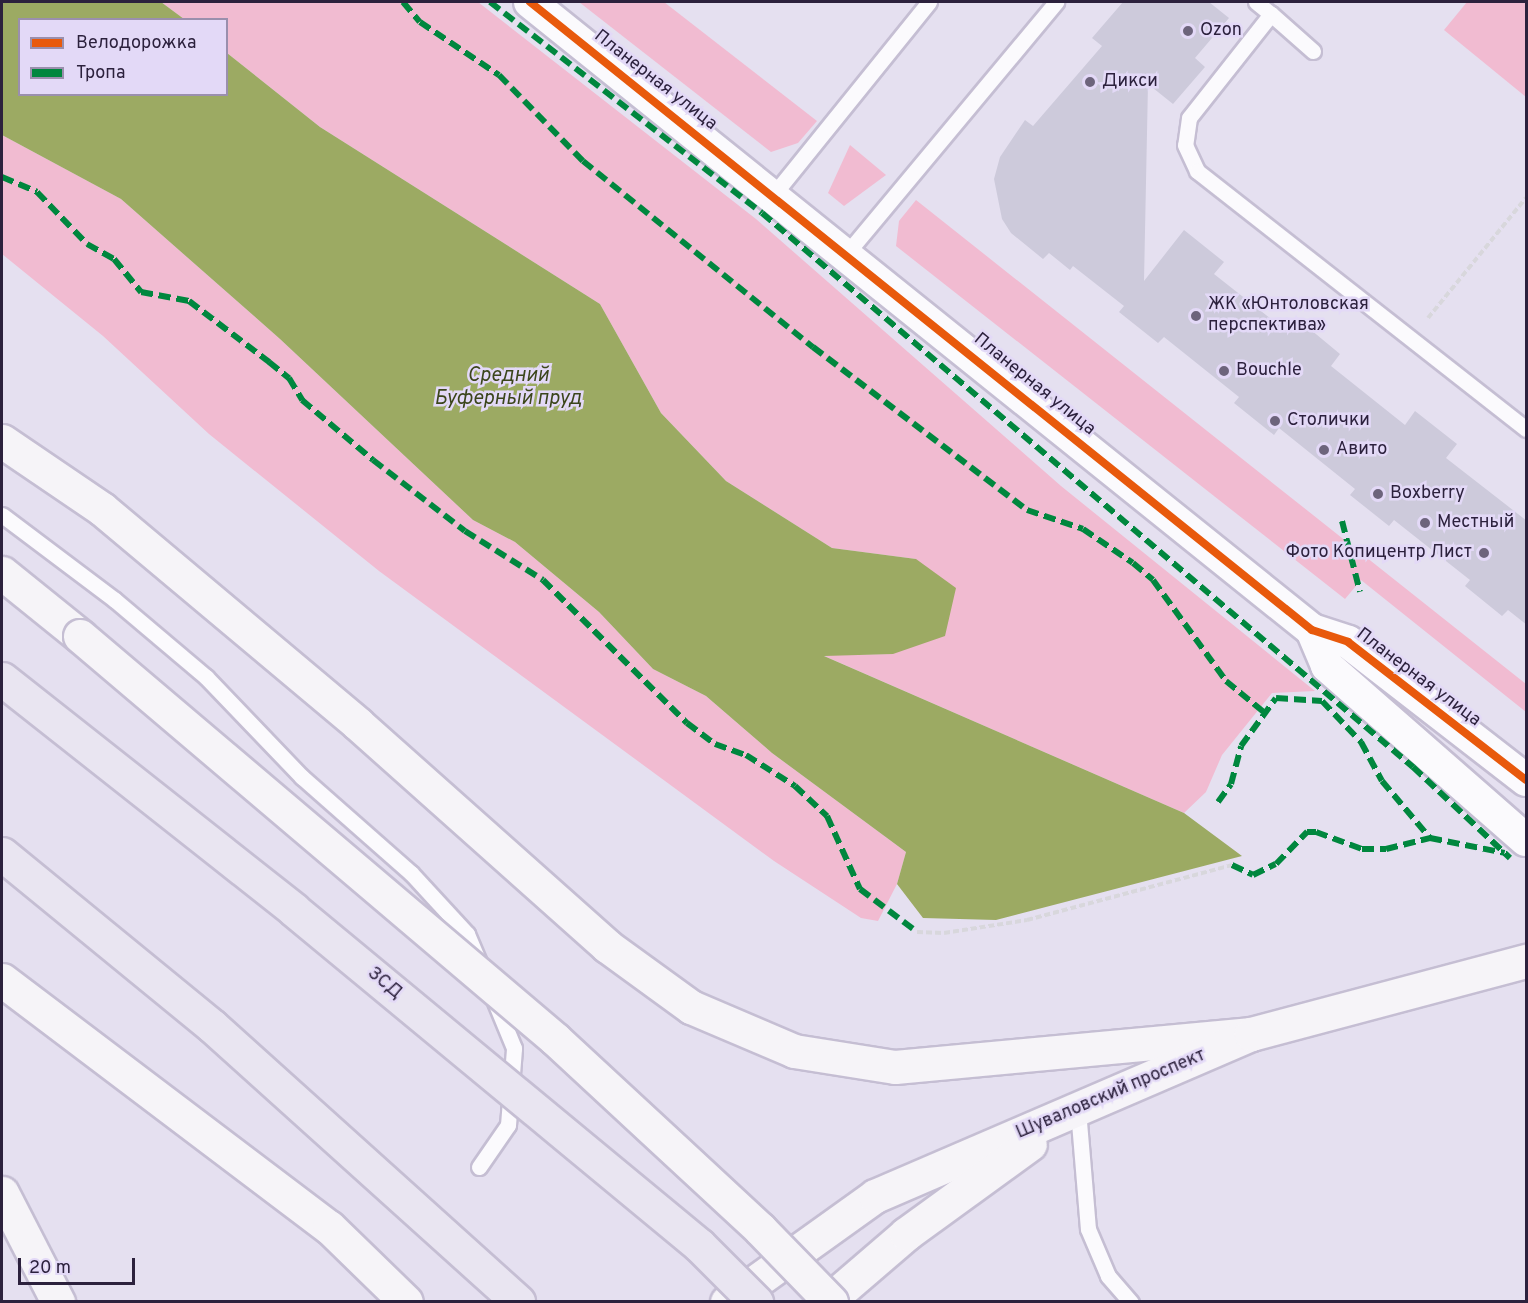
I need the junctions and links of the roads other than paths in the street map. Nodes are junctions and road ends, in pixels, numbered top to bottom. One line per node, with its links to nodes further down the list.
1 (530, 2): 7 (street, Планерная улица)
2 (930, 2): 7 (lane)
3 (1056, 2): 8 (lane)
4 (1256, 2): 5 (lane)
5 (1271, 14): 6 (lane); 9 (lane)
6 (1314, 51)
7 (774, 194): 8 (street, Планерная улица)
8 (847, 253): 13 (street, Планерная улица)
9 (1527, 429)
10 (2, 441): 20 (main road)
11 (2, 515): 22 (lane)
12 (2, 573): 29 (main road, bridge)
13 (1312, 630): 15 (street, Планерная улица); 16 (street, Планерная улица)
14 (2, 680): 28 (highway, ЗСД, bridge)
15 (1527, 780)
16 (1527, 840)
17 (2, 854): 26 (highway)
18 (1527, 962): 20 (main road, Шуваловский проспект)
19 (2, 980): 25 (main road)
20 (1251, 1034): 21 (main road, Шуваловский проспект)
21 (1078, 1110): 27 (main road, Шуваловский проспект); 29 (main road); 30 (lane)
22 (479, 1167)
23 (2, 1193): 24 (main road)
24 (58, 1302)
25 (406, 1302)
26 (518, 1302)
27 (728, 1302)
28 (756, 1302)
29 (829, 1302)
30 (1131, 1302)

